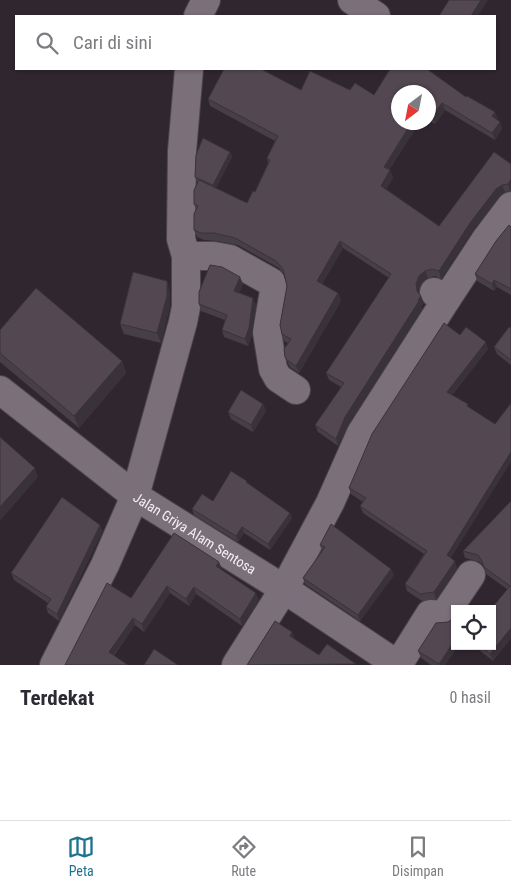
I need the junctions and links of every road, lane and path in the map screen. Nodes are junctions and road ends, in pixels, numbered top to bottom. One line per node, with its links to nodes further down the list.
1 (206, 0): 3 (street)
2 (352, 0): 4 (street)
3 (198, 15)
4 (374, 15)
5 (189, 70): 7 (street)
6 (511, 206): 12 (street)
7 (186, 256): 9 (street); 10 (street)
8 (0, 390): 10 (street, Jalan Griya Alam Sentosa)
9 (296, 390)
10 (135, 496): 12 (street, Jalan Griya Alam Sentosa); 13 (street)
11 (471, 575): 15 (street)
12 (284, 589): 14 (street); 15 (street, Jalan Griya Alam Sentosa)
13 (54, 665)
14 (236, 665)
15 (398, 665)

